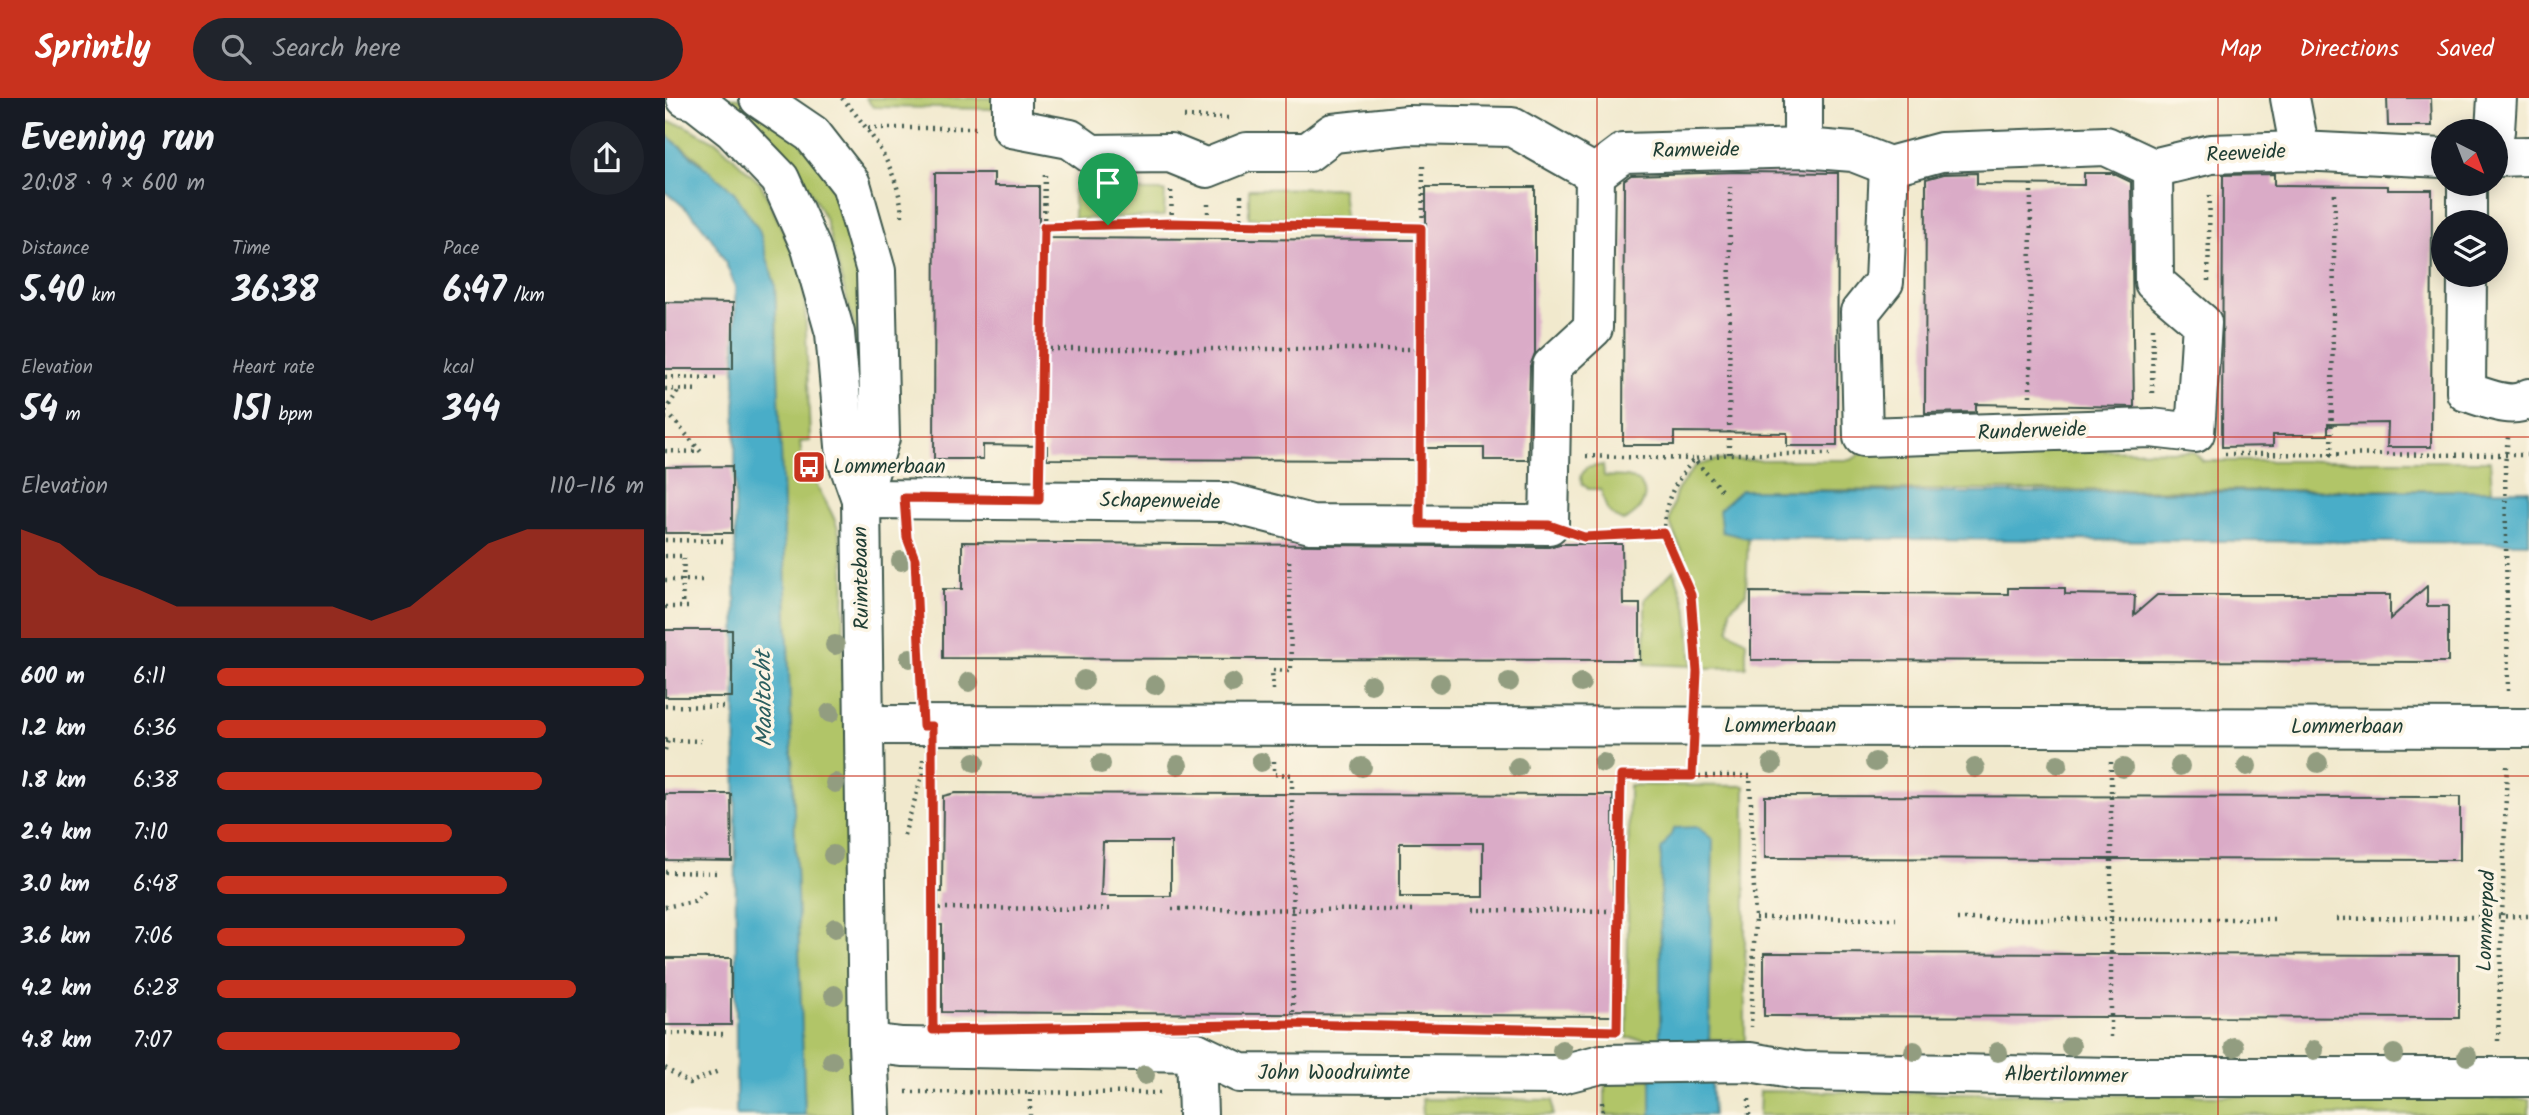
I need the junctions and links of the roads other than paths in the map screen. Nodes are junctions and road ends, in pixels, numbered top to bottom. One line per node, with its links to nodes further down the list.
1 (686, 98): 19 (street, Ruimtebaan)
2 (759, 98): 19 (street)
3 (1803, 98): 9 (street)
4 (2290, 98): 10 (street)
5 (2497, 98): 7 (street)
6 (1414, 116): 8 (street); 16 (street)
7 (2496, 119)
8 (1023, 120)
9 (1803, 148): 14 (street, Ramweide); 16 (street, Ramweide)
10 (2317, 152): 12 (street, Reeweide); 15 (street, Reeweide)
11 (2529, 156): 13 (street)
12 (2431, 157)
13 (2508, 157)
14 (1889, 166): 15 (street); 15 (street, Runderweide)
15 (2153, 168)
16 (1595, 174): 19 (street, Schapenweide)
17 (2467, 287): 18 (street)
18 (2529, 398)
19 (861, 499): 20 (street, Ruimtebaan)
20 (864, 725): 21 (street, Lommerbaan); 22 (street, Ruimtebaan)
21 (2519, 728)
22 (868, 1043): 23 (street, John Woodruimte); 27 (street, Ruimtebaan)
23 (1196, 1052): 24 (street, John Woodruimte); 26 (street)
24 (1626, 1063): 25 (street, Albertilommer)
25 (2513, 1077)
26 (1198, 1104)
27 (871, 1115)

